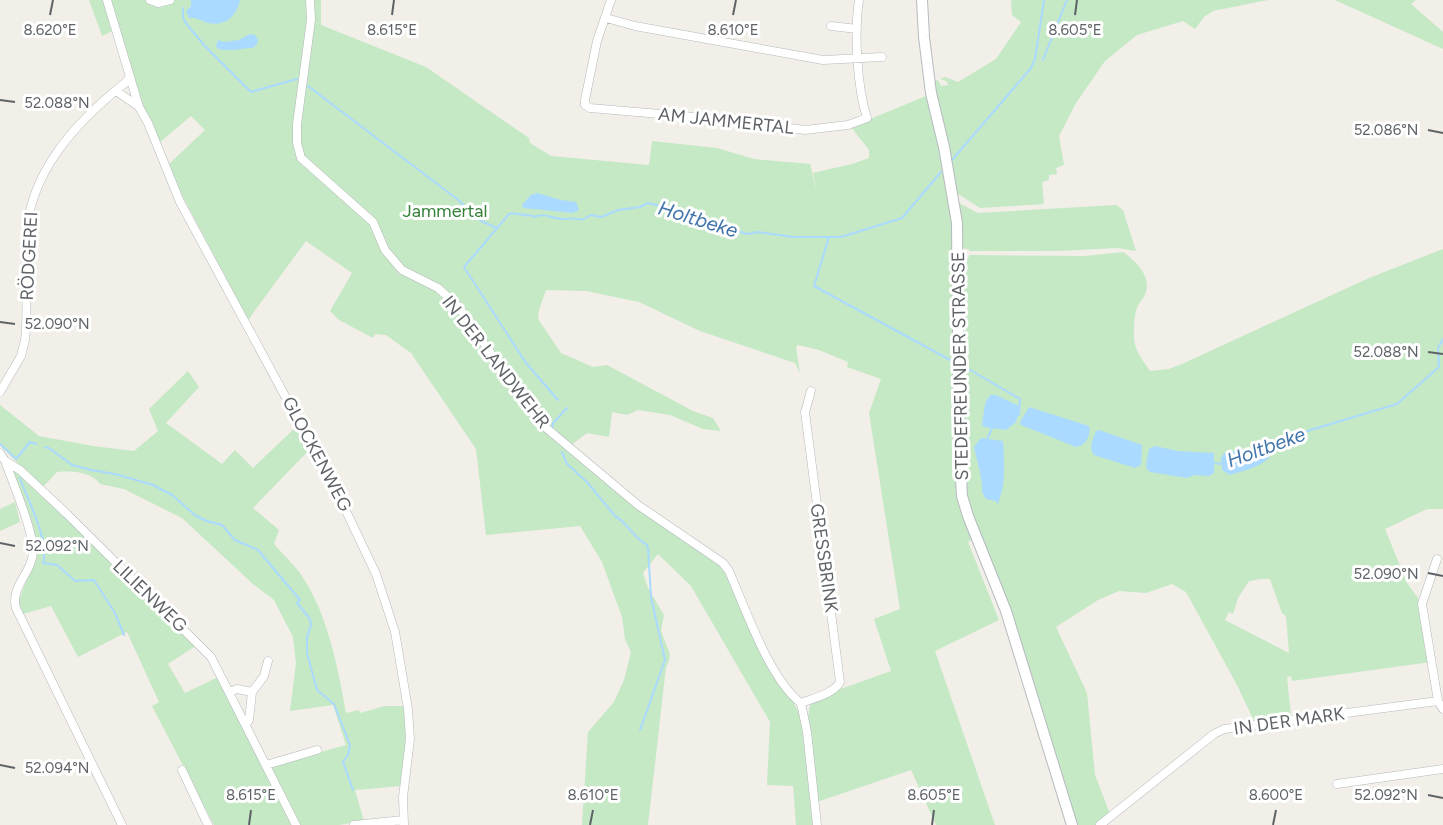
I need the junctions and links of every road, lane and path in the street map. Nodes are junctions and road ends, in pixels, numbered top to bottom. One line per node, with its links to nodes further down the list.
1 (107, 0): 13 (street, GLOCKENWEG)
2 (150, 0): 3 (street)
3 (170, 0)
4 (310, 0): 24 (street, IN DER LANDWEHR)
5 (611, 0): 8 (street)
6 (859, 0): 10 (street)
7 (922, 0): 38 (street, STEDEFREUNDER STRASSE)
8 (606, 18): 12 (street); 12 (street, AM JAMMERTAL)
9 (831, 26): 10 (street)
10 (857, 29): 12 (street)
11 (882, 57): 12 (street)
12 (859, 58)
13 (129, 78): 14 (street, RÖDGEREI); 15 (street, GLOCKENWEG)
14 (116, 91): 15 (street, GLOCKENWEG); 17 (street, RÖDGEREI)
15 (139, 107): 32 (street, GLOCKENWEG)
16 (811, 391): 24 (street, GRESSBRINK)
17 (0, 392)
18 (0, 453): 19 (street)
19 (5, 461): 22 (street, LILIENWEG); 33 (street)
20 (1437, 559): 25 (street)
21 (268, 661): 23 (street)
22 (230, 692): 23 (street); 26 (street, LILIENWEG)
23 (252, 692): 26 (street)
24 (801, 703): 37 (street)
25 (1441, 705): 39 (street, IN DER MARK)
26 (246, 724): 28 (street, LILIENWEG)
27 (317, 750): 28 (street)
28 (266, 765): 35 (street, LILIENWEG)
29 (1443, 769): 31 (street)
30 (182, 770): 34 (street)
31 (1337, 784)
32 (403, 823): 36 (street)
33 (122, 825)
34 (208, 825)
35 (296, 825)
36 (354, 825)
37 (817, 825)
38 (1072, 825)
39 (1100, 825)

